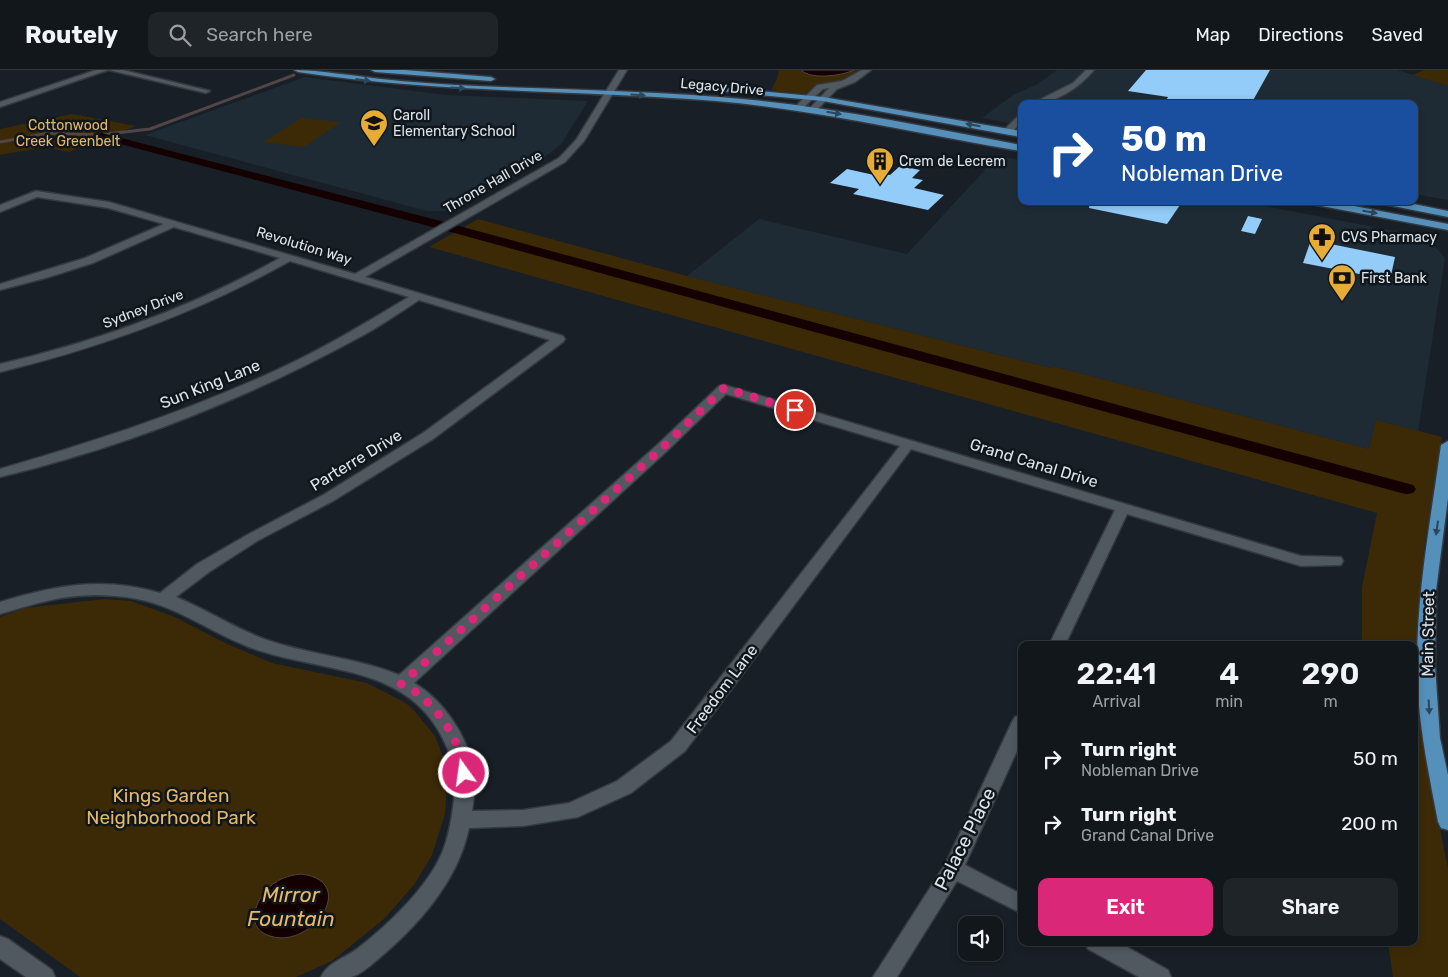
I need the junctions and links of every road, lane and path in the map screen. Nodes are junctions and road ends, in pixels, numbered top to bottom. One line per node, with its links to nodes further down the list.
1 (104, 70): 21 (street)
2 (113, 70): 16 (street)
3 (298, 70): 17 (main road, Legacy Drive, one-way to 17)
4 (374, 70): 8 (main road)
5 (623, 70): 11 (street, Throne Hall Drive)
6 (867, 70): 9 (street)
7 (1090, 70): 20 (street)
8 (496, 79)
9 (852, 80): 18 (street); 19 (street)
10 (602, 84): 11 (main road)
11 (616, 84): 12 (main road); 17 (street, Throne Hall Drive)
12 (630, 85)
13 (640, 85): 14 (main road, Legacy Drive)
14 (668, 86)
15 (706, 88): 18 (main road, Legacy Drive)
16 (206, 91)
17 (609, 94): 22 (main road, Legacy Drive, one-way to 22); 36 (street, Throne Hall Drive)
18 (809, 98): 19 (main road, Legacy Drive); 22 (street)
19 (823, 99): 23 (street); 25 (main road, Legacy Drive, one-way to 19)
20 (1044, 100)
21 (0, 105)
22 (799, 107): 23 (main road, Legacy Drive)
23 (813, 109): 27 (main road, Legacy Drive, one-way to 27)
24 (1018, 121): 25 (street)
25 (1008, 131): 26 (main road, Legacy Drive); 27 (main road)
26 (1018, 133)
27 (995, 143): 28 (main road, Legacy Drive)
28 (1018, 147)
29 (1333, 205): 34 (main road, one-way to 34)
30 (1403, 205): 32 (main road)
31 (0, 209): 33 (street, Revolution Way)
32 (1448, 214)
33 (174, 223): 35 (street, Revolution Way); 37 (street)
34 (1448, 226)
35 (289, 256): 36 (street, Revolution Way); 40 (street, Sydney Drive)
36 (357, 277): 38 (street, Revolution Way)
37 (0, 287)
38 (418, 296): 39 (street, Revolution Way); 43 (street, Sun King Lane)
39 (560, 339): 46 (street, Parterre Drive)
40 (0, 368)
41 (908, 444): 44 (street, Grand Canal Drive); 49 (street, Grand Canal Drive); 51 (street, Freedom Lane)
42 (1448, 445): 52 (main road, Main Street, one-way to 52)
43 (0, 473)
44 (1123, 508): 45 (street, Grand Canal Drive); 48 (street)
45 (1336, 560)
46 (163, 599): 47 (street); 49 (street)
47 (0, 608)
48 (1059, 641)
49 (401, 684): 51 (street)
50 (1018, 728): 53 (street, Palace Place)
51 (461, 820): 58 (street)
52 (1448, 822)
53 (953, 869): 54 (street); 59 (street, Palace Place)
54 (1018, 902)
55 (0, 946): 57 (street)
56 (1103, 946): 60 (street)
57 (44, 977)
58 (332, 977)
59 (884, 977)
60 (1160, 977)

